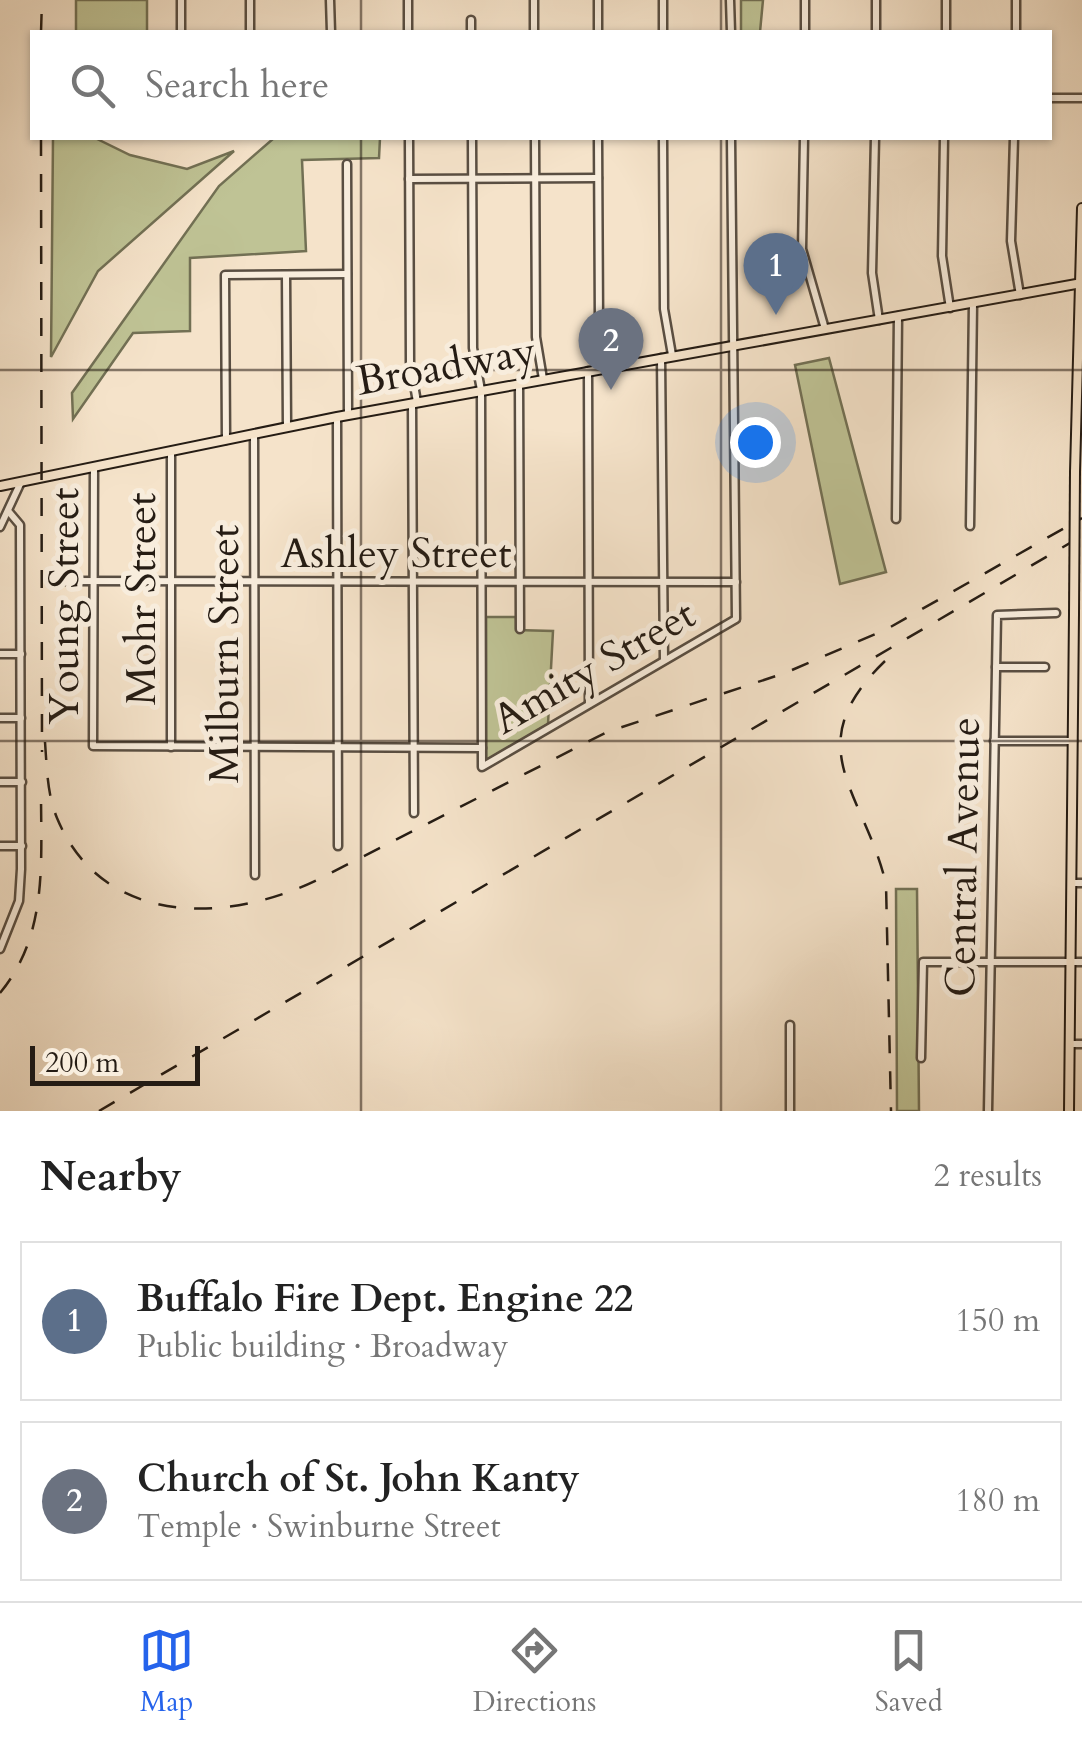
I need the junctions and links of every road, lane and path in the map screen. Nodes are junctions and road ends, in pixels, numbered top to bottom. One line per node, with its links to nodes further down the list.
1 (181, 0): 14 (street)
2 (250, 0): 15 (street)
3 (330, 0): 16 (street)
4 (408, 0): 17 (street)
5 (534, 0): 19 (street)
6 (598, 0): 20 (street)
7 (663, 0): 21 (street)
8 (730, 0): 22 (street)
9 (805, 0): 23 (street)
10 (876, 0): 24 (street)
11 (946, 0): 25 (street)
12 (1016, 0): 26 (street)
13 (471, 20): 18 (street)
14 (181, 30)
15 (250, 30)
16 (330, 30)
17 (408, 30)
18 (471, 30)
19 (534, 30)
20 (598, 30)
21 (664, 30)
22 (731, 30)
23 (805, 30)
24 (876, 30)
25 (946, 30)
26 (1016, 30)
27 (1052, 98): 28 (street)
28 (1082, 98)
29 (408, 140): 41 (street)
30 (472, 140): 42 (street)
31 (535, 140): 43 (street)
32 (598, 140): 40 (street)
33 (664, 140): 55 (street)
34 (731, 140): 54 (street)
35 (804, 140): 53 (street)
36 (874, 140): 52 (street)
37 (944, 140): 50 (street)
38 (1014, 140): 48 (street)
39 (347, 164): 46 (street)
40 (598, 178): 43 (street); 57 (street)
41 (409, 179): 42 (street); 63 (street)
42 (472, 179): 43 (street); 62 (street)
43 (535, 179): 60 (street)
44 (1082, 208): 47 (main road)
45 (286, 274): 46 (street); 66 (street); 68 (street)
46 (347, 274): 64 (street)
47 (1081, 283): 48 (main road, Broadway); 59 (main road)
48 (1020, 295): 49 (main road, Broadway)
49 (973, 304): 50 (main road, Broadway); 76 (street)
50 (950, 308): 51 (main road, Broadway)
51 (898, 316): 52 (main road, Broadway); 74 (street)
52 (878, 320): 53 (main road, Broadway)
53 (825, 329): 54 (main road, Broadway)
54 (736, 344): 55 (main road, Broadway); 82 (street)
55 (672, 355): 56 (main road, Broadway)
56 (661, 357): 57 (main road, Broadway); 81 (street)
57 (606, 367): 58 (main road, Broadway)
58 (588, 371): 60 (main road, Broadway); 87 (street)
59 (1079, 375): 98 (main road, bridge)
60 (543, 379): 61 (main road, Broadway)
61 (519, 383): 62 (main road, Broadway); 86 (street)
62 (481, 390): 63 (main road, Broadway); 85 (street)
63 (415, 402): 64 (main road, Broadway); 84 (street)
64 (348, 414): 65 (main road, Broadway)
65 (337, 416): 66 (main road, Broadway); 83 (street)
66 (287, 427): 67 (main road, Broadway)
67 (254, 434): 68 (main road, Broadway); 80 (street, Milburn Street)
68 (226, 440): 69 (main road, Broadway)
69 (172, 451): 70 (main road, Broadway); 79 (street, Mohr Street)
70 (94, 467): 71 (main road, Broadway); 78 (street, Young Street)
71 (21, 482): 72 (main road, Broadway); 73 (street)
72 (0, 486)
73 (9, 512): 75 (street); 91 (street)
74 (896, 519)
75 (0, 526)
76 (970, 526)
77 (55, 582): 78 (street, Ashley Street)
78 (94, 582): 79 (street, Ashley Street); 100 (street, Young Street)
79 (171, 582): 80 (street, Ashley Street); 100 (street, Mohr Street)
80 (254, 582): 83 (street, Ashley Street); 101 (street, Milburn Street)
81 (663, 582): 82 (street, Ashley Street); 87 (street, Ashley Street); 92 (street)
82 (736, 582): 92 (street, Amity Street)
83 (336, 583): 84 (street, Ashley Street); 102 (street)
84 (413, 583): 85 (street, Ashley Street); 103 (street)
85 (481, 583): 86 (street, Ashley Street); 104 (street)
86 (520, 583): 87 (street, Ashley Street); 89 (street)
87 (589, 583): 95 (street)
88 (1056, 613): 93 (street, Central Avenue)
89 (520, 628)
90 (0, 654): 91 (street)
91 (21, 654): 97 (street)
92 (664, 660): 95 (street, Amity Street)
93 (996, 667): 94 (street); 99 (street, Central Avenue)
94 (1045, 668)
95 (589, 705): 104 (street, Amity Street)
96 (0, 718): 97 (street)
97 (21, 718): 106 (street)
98 (1076, 734): 99 (street); 107 (main road)
99 (994, 740): 115 (street, Central Avenue)
100 (172, 746): 101 (street)
101 (254, 747): 102 (street); 112 (street, Milburn Street)
102 (337, 748): 103 (street); 111 (street)
103 (413, 748): 104 (street); 108 (street)
104 (482, 748)
105 (0, 782): 106 (street)
106 (22, 782): 110 (street)
107 (1077, 807): 113 (main road)
108 (414, 812)
109 (0, 846): 110 (street)
110 (22, 846): 114 (street)
111 (338, 846)
112 (255, 875)
113 (1077, 883): 116 (main road)
114 (0, 949)
115 (991, 962): 116 (street); 121 (street); 123 (street, Central Avenue)
116 (1071, 962): 117 (street); 119 (main road)
117 (1082, 962)
118 (790, 1025): 122 (street)
119 (1070, 1044): 120 (street); 124 (main road)
120 (1082, 1044)
121 (921, 1058)
122 (790, 1111)
123 (988, 1111)
124 (1069, 1111)

